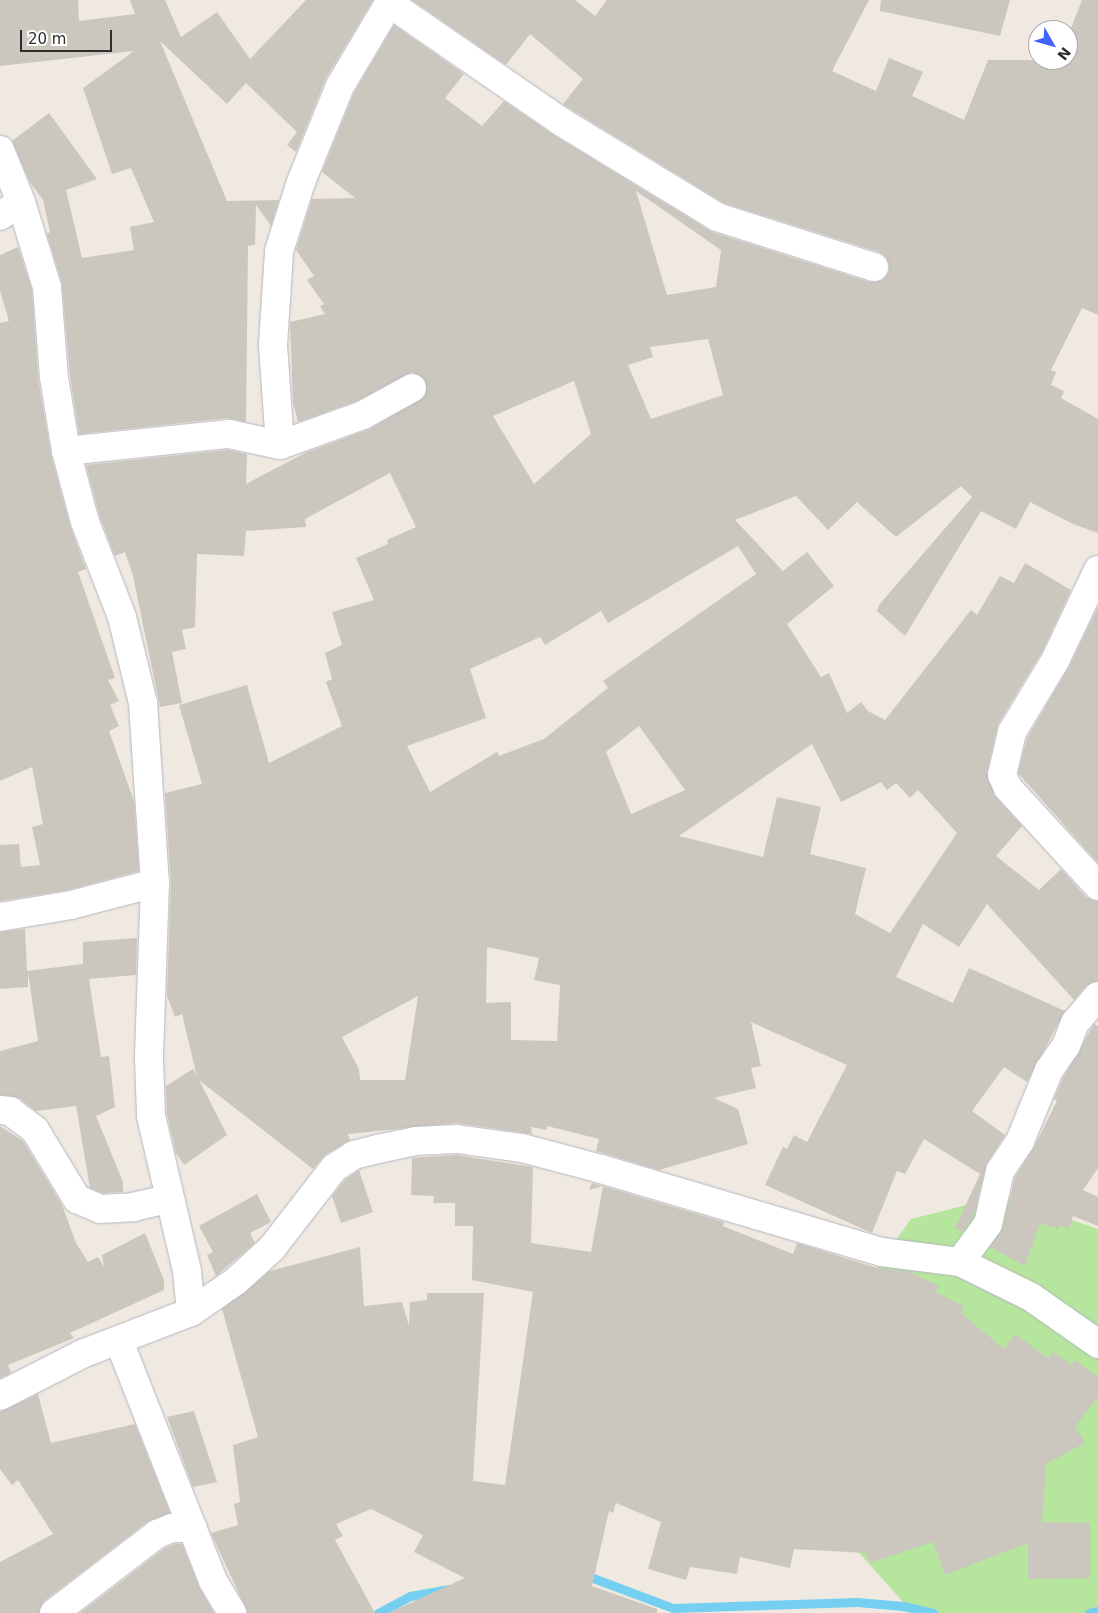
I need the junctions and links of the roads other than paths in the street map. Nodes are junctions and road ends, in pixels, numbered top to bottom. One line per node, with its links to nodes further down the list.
1 (390, 1): 4 (street); 6 (street)
2 (0, 150): 3 (street)
3 (11, 209): 7 (street)
4 (874, 266)
5 (412, 388): 6 (street)
6 (280, 445): 7 (street)
7 (66, 451): 9 (street)
8 (1098, 570): 10 (street)
9 (156, 883): 11 (street); 14 (street)
10 (1098, 886)
11 (0, 917)
12 (1098, 996): 15 (street)
13 (0, 1110): 14 (street)
14 (169, 1199): 16 (street)
15 (960, 1262): 16 (street); 18 (street)
16 (191, 1312): 17 (street)
17 (119, 1341): 19 (street); 20 (street)
18 (1098, 1344)
19 (0, 1396)
20 (193, 1528): 21 (street); 22 (street)
21 (54, 1613)
22 (232, 1613)

